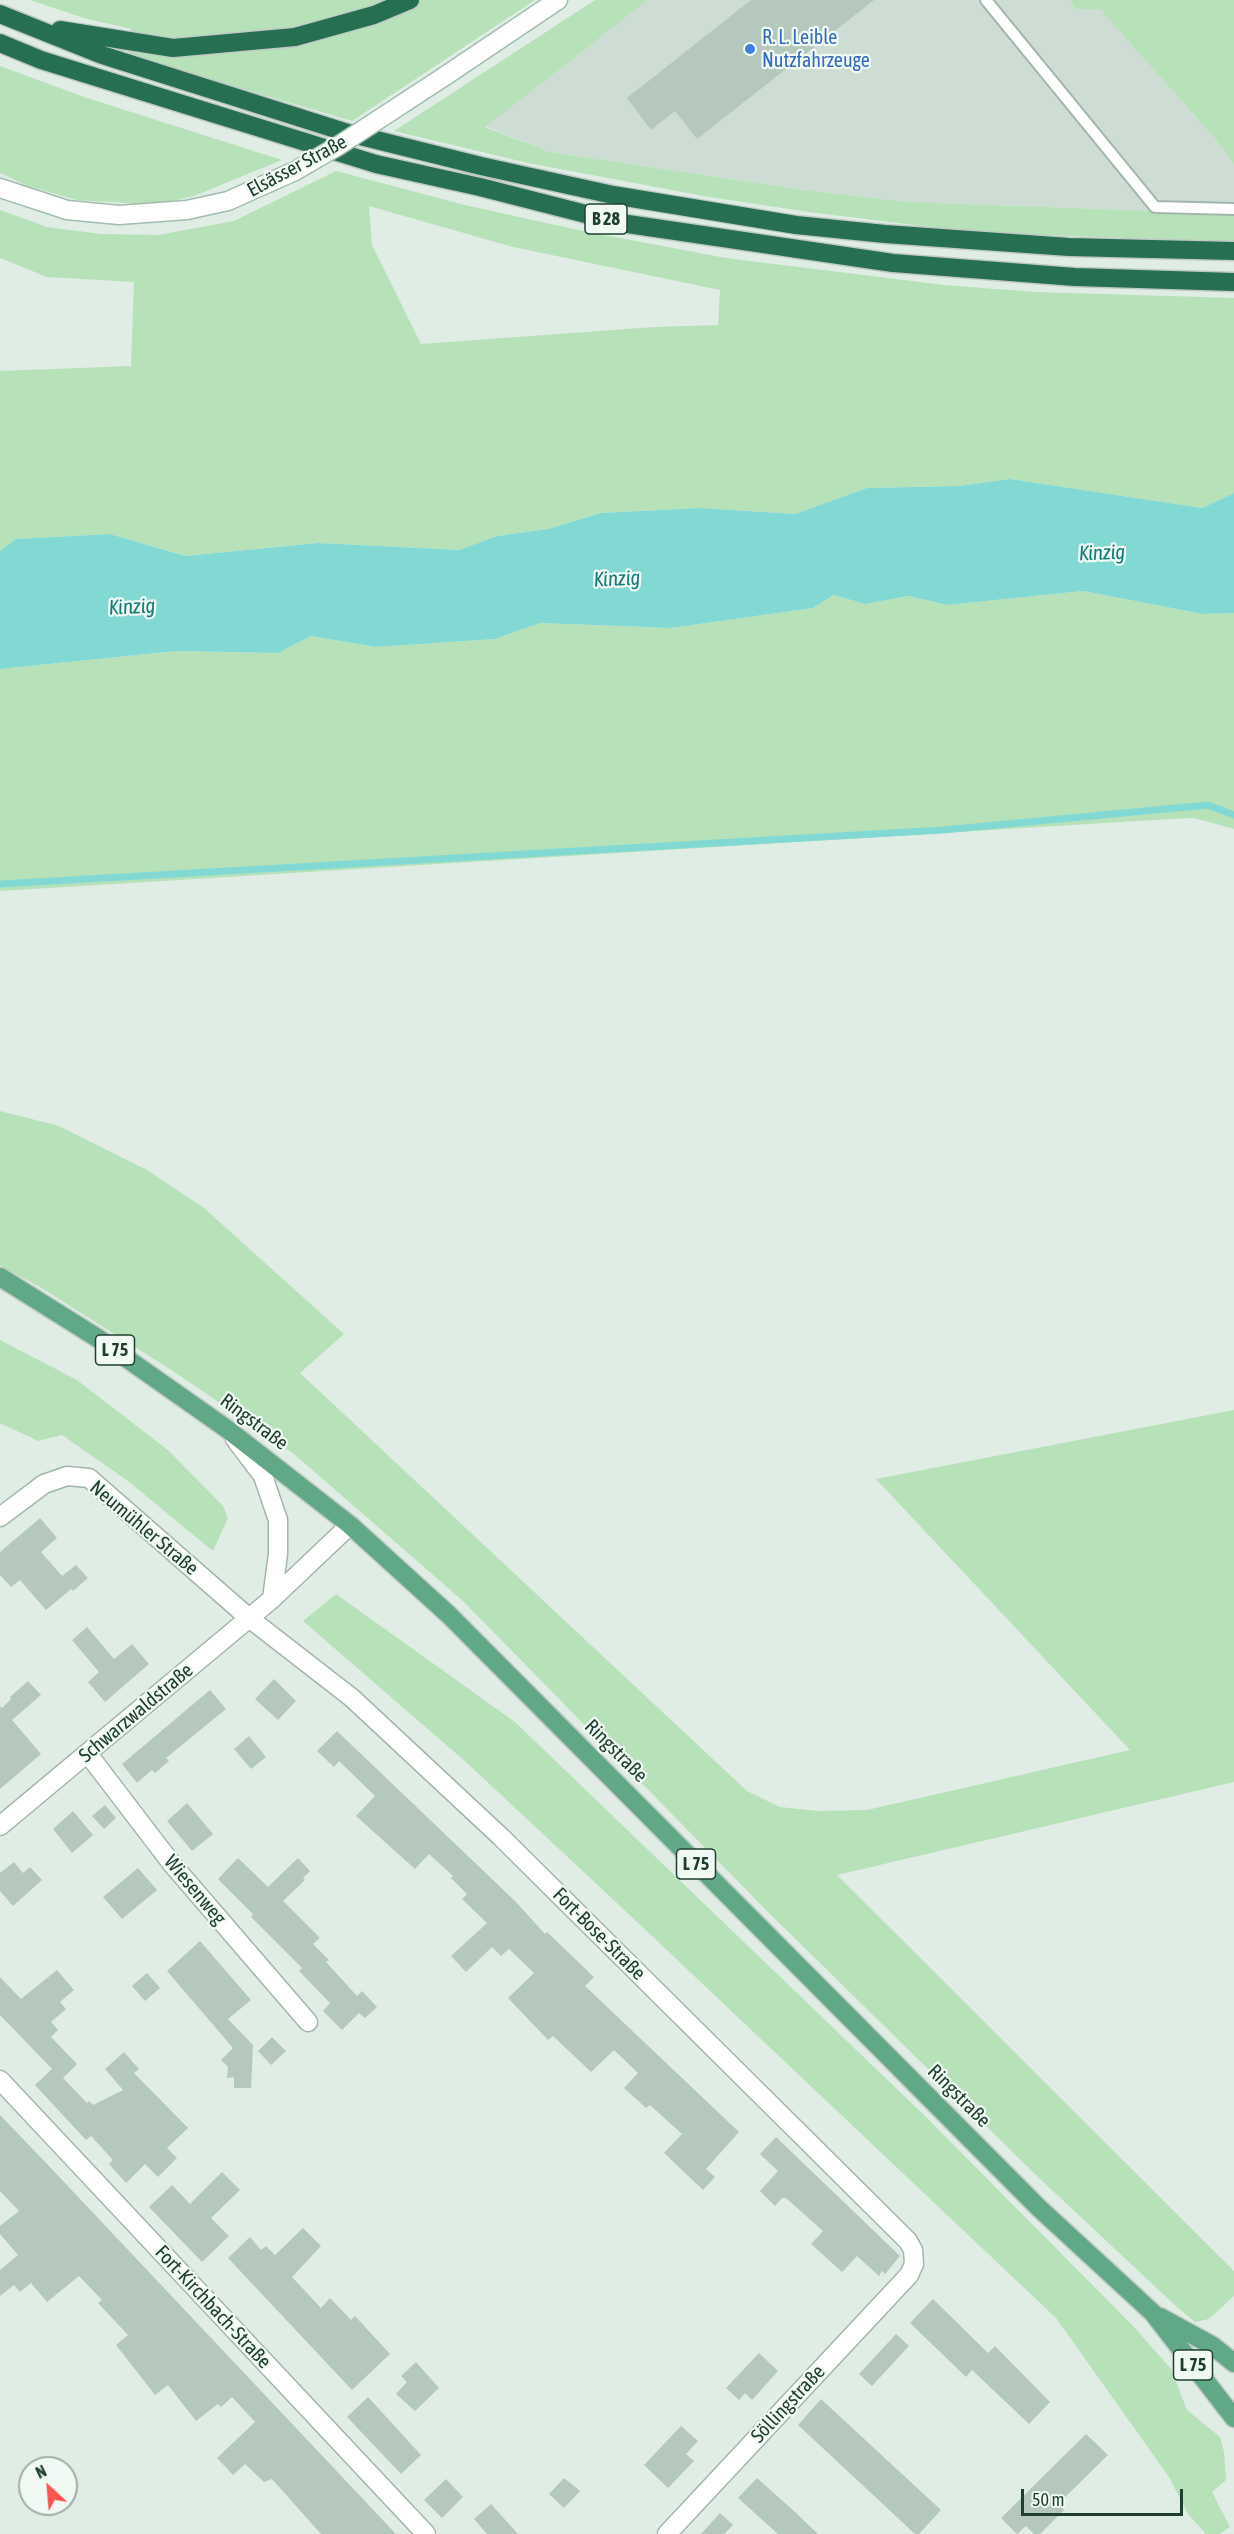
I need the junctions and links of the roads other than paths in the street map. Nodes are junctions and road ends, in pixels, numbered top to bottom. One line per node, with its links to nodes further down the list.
1 (410, 0): 4 (highway)
2 (558, 0): 6 (street, Elsässer Straße, bridge)
3 (986, 0): 7 (lane)
4 (8, 18): 8 (highway, B 28)
5 (0, 43): 9 (highway, B 28)
6 (0, 188)
7 (1234, 208)
8 (1234, 252)
9 (1234, 282)
10 (0, 1277): 11 (main road, Ringstraße / L 75)
11 (228, 1429): 13 (main road, Ringstraße / L 75); 14 (street)
12 (0, 1517): 15 (street, Neumühler Straße)
13 (350, 1526): 14 (street, Schwarzwaldstraße); 21 (main road, Ringstraße / L 75)
14 (272, 1599): 15 (street, Schwarzwaldstraße)
15 (249, 1618): 16 (street, Schwarzwaldstraße); 20 (street, Fort-Bose-Straße)
16 (88, 1754): 17 (street, Schwarzwaldstraße); 18 (street, Wiesenweg)
17 (0, 1827)
18 (308, 2022)
19 (0, 2080): 24 (street, Fort-Kirchbach-Straße)
20 (909, 2275): 25 (street, Söllingstraße)
21 (1153, 2313): 22 (main road, Ringstraße / L 75); 23 (main road, Ringstraße / L 75)
22 (1234, 2363)
23 (1234, 2418)
24 (426, 2534)
25 (667, 2534)

